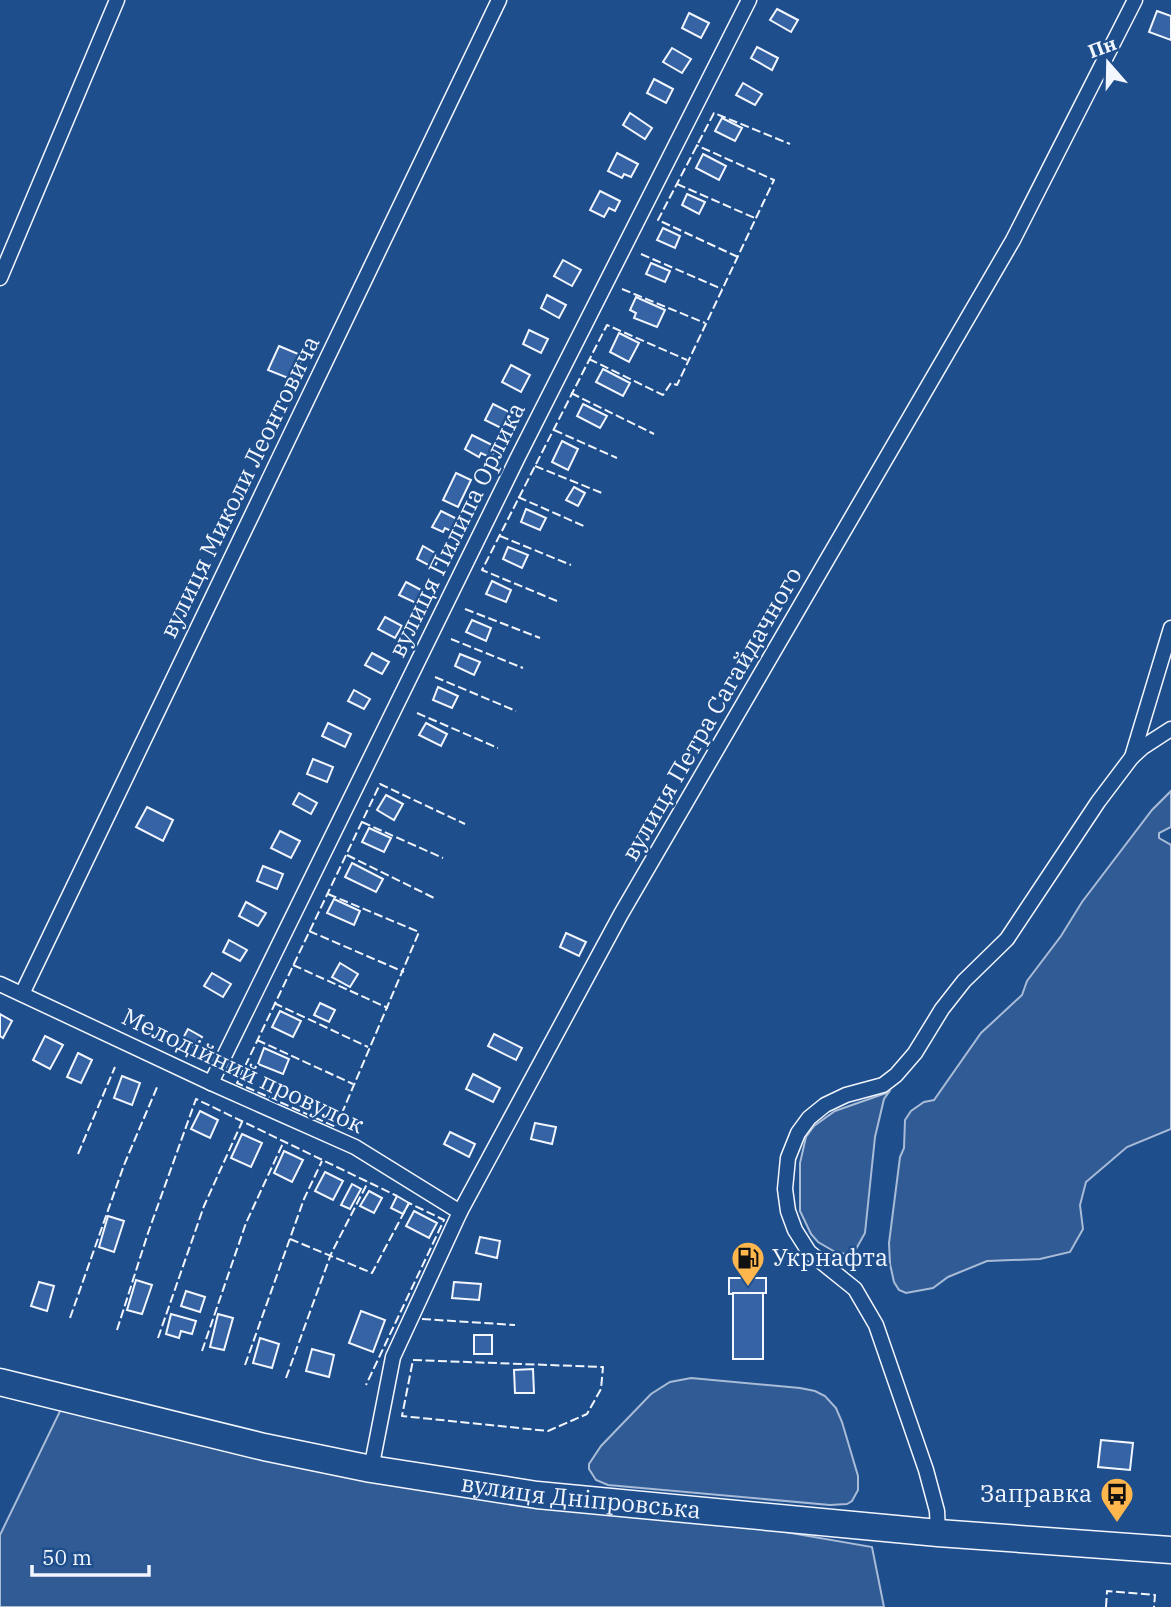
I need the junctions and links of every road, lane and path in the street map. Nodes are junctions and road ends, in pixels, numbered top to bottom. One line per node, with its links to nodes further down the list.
1 (117, 0): 5 (street)
2 (499, 0): 10 (street, вулиця Миколи Леонтовича)
3 (750, 0): 11 (street, вулиця Пилипа Орлика)
4 (1135, 0): 12 (street, вулиця Петра Сагайдачного)
5 (0, 278)
6 (1171, 628): 8 (street)
7 (1171, 729): 8 (street)
8 (1132, 757): 15 (street)
9 (0, 984): 10 (street, Мелодійний провулок)
10 (22, 993): 11 (street, Мелодійний провулок)
11 (211, 1083): 12 (street, Мелодійний провулок)
12 (460, 1212): 14 (street, вулиця Петра Сагайдачного)
13 (0, 1382): 14 (highway, вулиця Дніпровська)
14 (371, 1469): 15 (highway, вулиця Дніпровська)
15 (938, 1533): 16 (highway, вулиця Дніпровська)
16 (1171, 1550)

